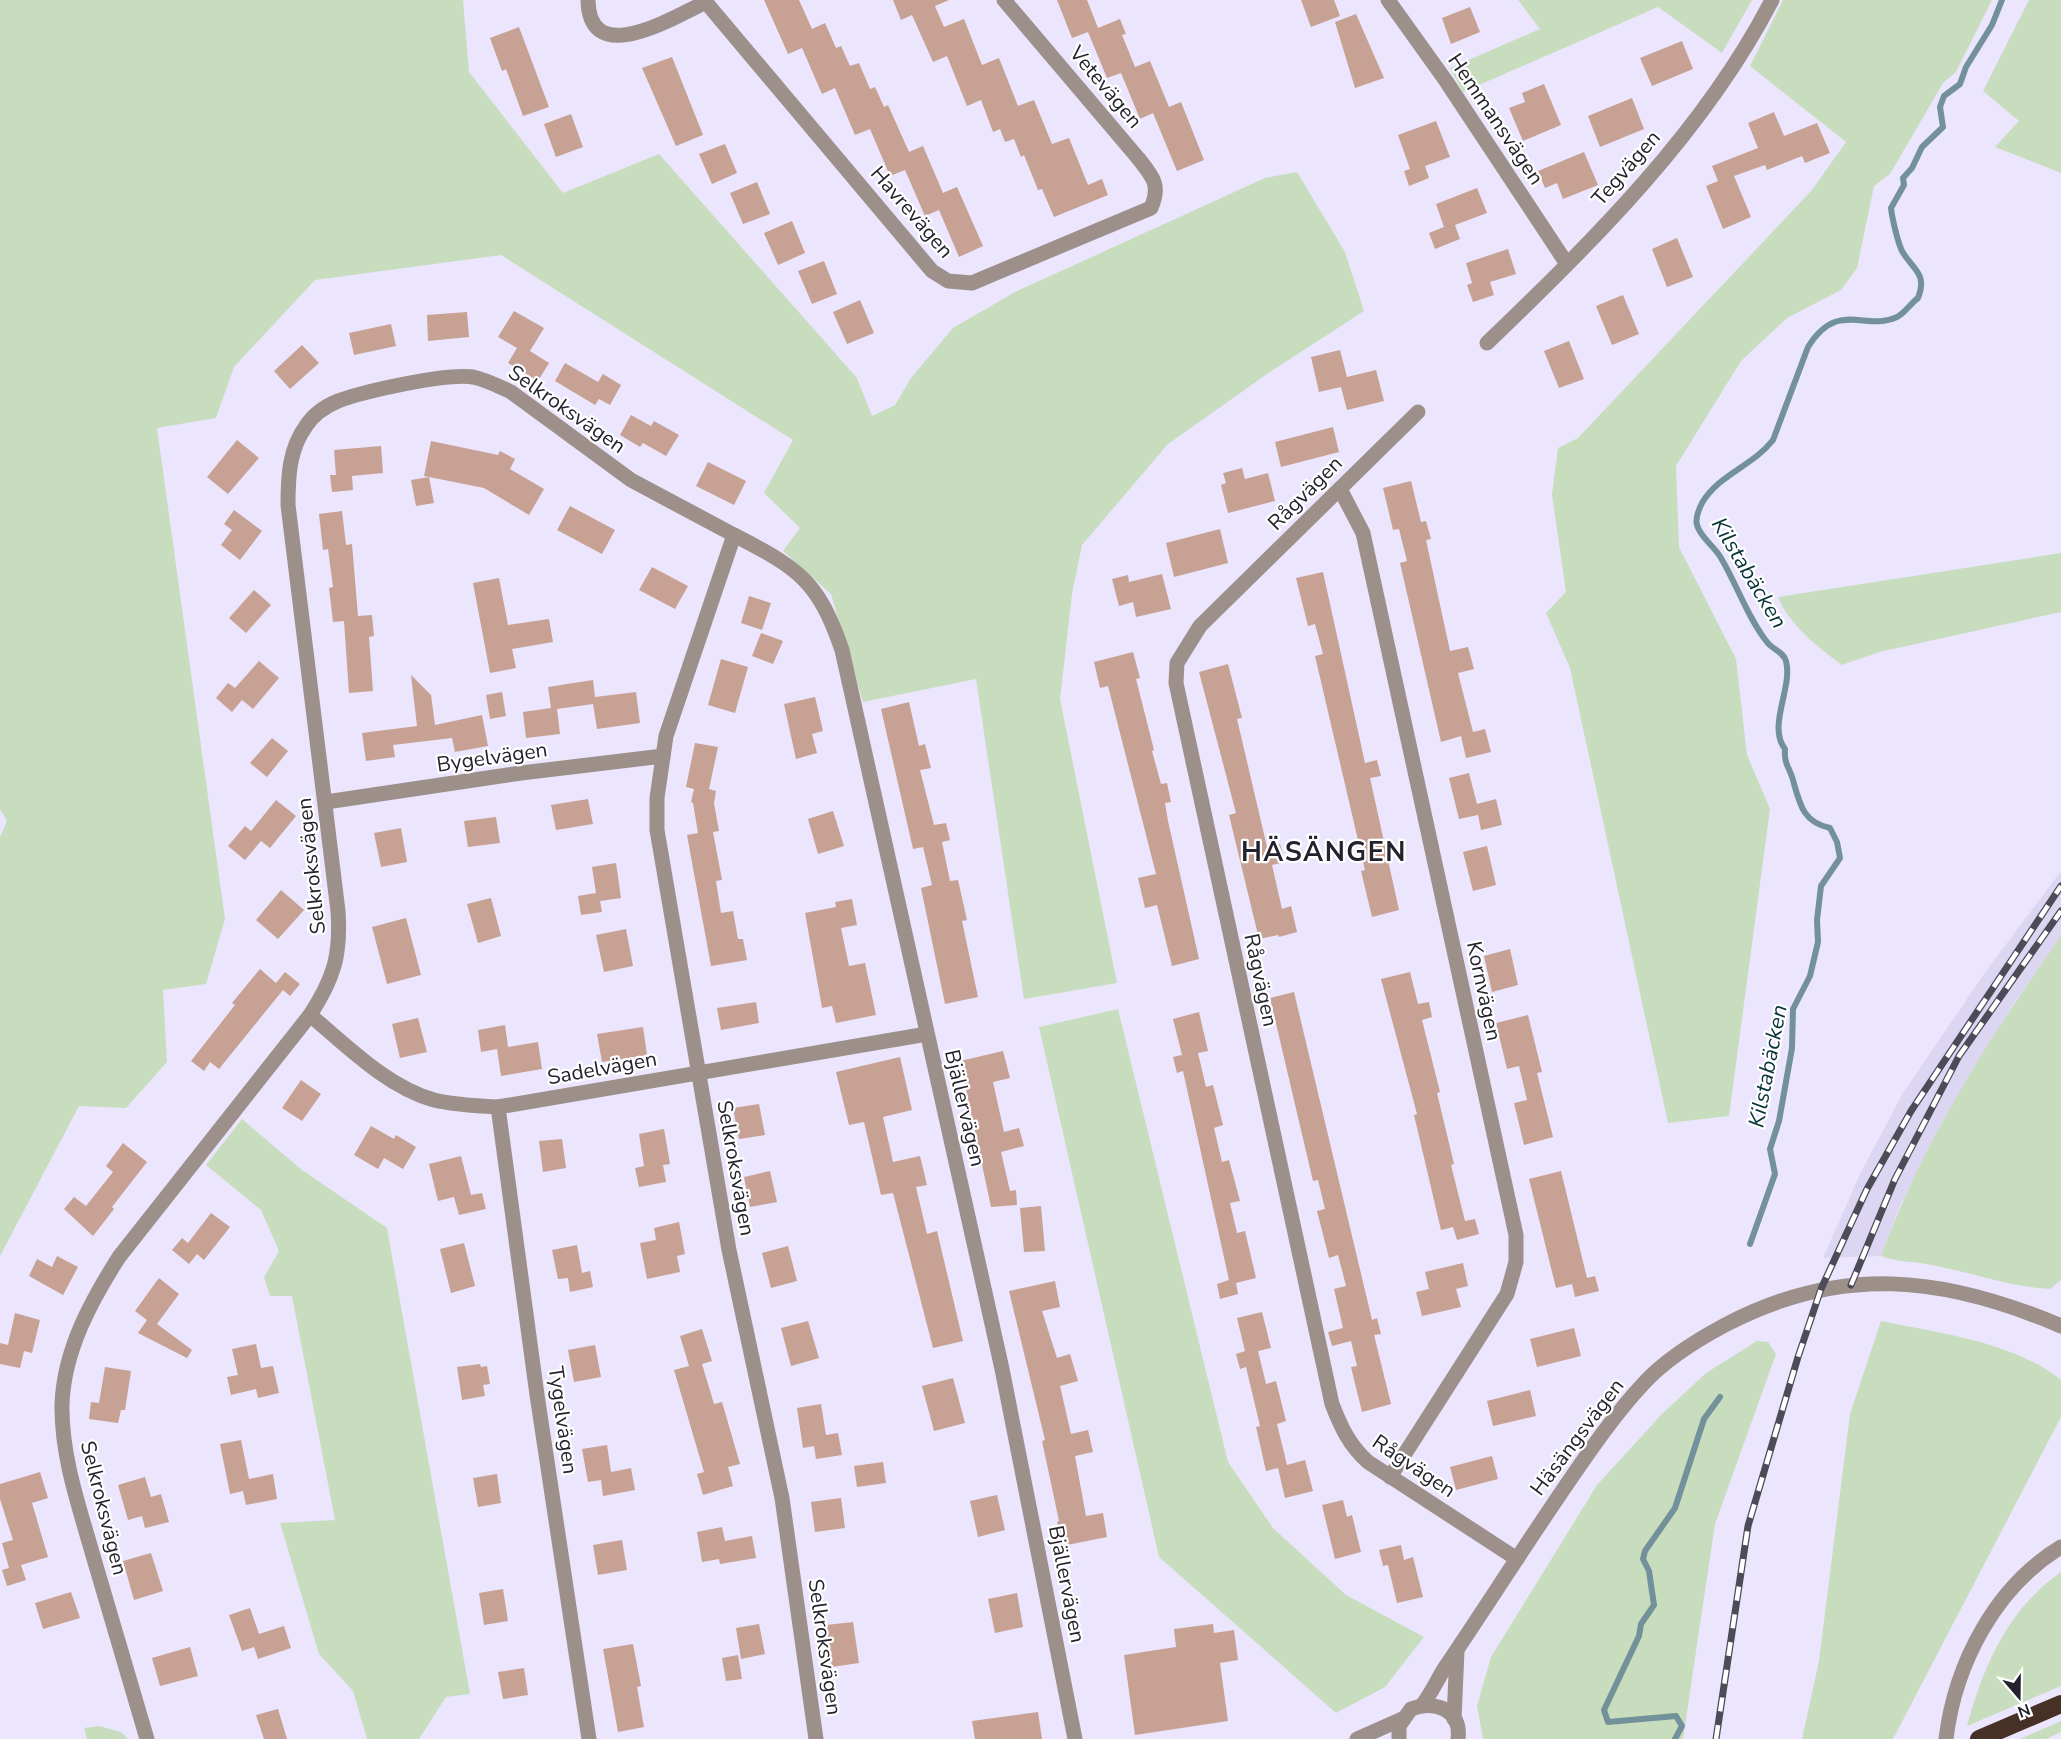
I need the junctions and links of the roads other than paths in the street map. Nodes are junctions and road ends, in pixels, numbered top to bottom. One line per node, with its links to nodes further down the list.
1 (588, 0): 5 (street, Havrevägen)
2 (1004, 0): 6 (street, Vetevägen)
3 (1388, 0): 7 (street, Hemmansvägen)
4 (1772, 0): 7 (street, Tegvägen)
5 (705, 1): 6 (street, Havrevägen)
6 (1151, 208)
7 (1567, 264): 8 (street, Tegvägen)
8 (1487, 343)
9 (1418, 412): 10 (street, Rågvägen)
10 (1340, 489): 19 (street, Kornvägen); 19 (street, Rågvägen)
11 (734, 535): 12 (street, Selkroksvägen); 13 (street, Selkroksvägen); 15 (street, Bjällervägen)
12 (663, 756): 13 (street, Bygelvägen); 16 (street, Selkroksvägen)
13 (326, 802): 14 (street, Selkroksvägen)
14 (310, 1015): 17 (street, Sadelvägen); 27 (street, Selkroksvägen)
15 (927, 1034): 16 (street, Sadelvägen); 30 (street, Bjällervägen)
16 (697, 1072): 17 (street, Sadelvägen); 29 (street, Selkroksvägen)
17 (498, 1107): 28 (street, Tygelvägen)
18 (2061, 1326): 21 (street, Häsängsvägen)
19 (1390, 1477): 21 (street, Rågvägen)
20 (2061, 1547): 33 (street)
21 (1517, 1559): 22 (street, Häsängsvägen)
22 (1456, 1651): 23 (street, Häsängsvägen); 26 (street)
23 (1423, 1704): 25 (street); 26 (street)
24 (2061, 1704): 34 (highway)
25 (1402, 1719): 31 (street); 32 (street)
26 (1458, 1733)
27 (147, 1739)
28 (589, 1739)
29 (816, 1739)
30 (1075, 1739)
31 (1357, 1739)
32 (1399, 1739)
33 (1946, 1739)
34 (1979, 1739)

